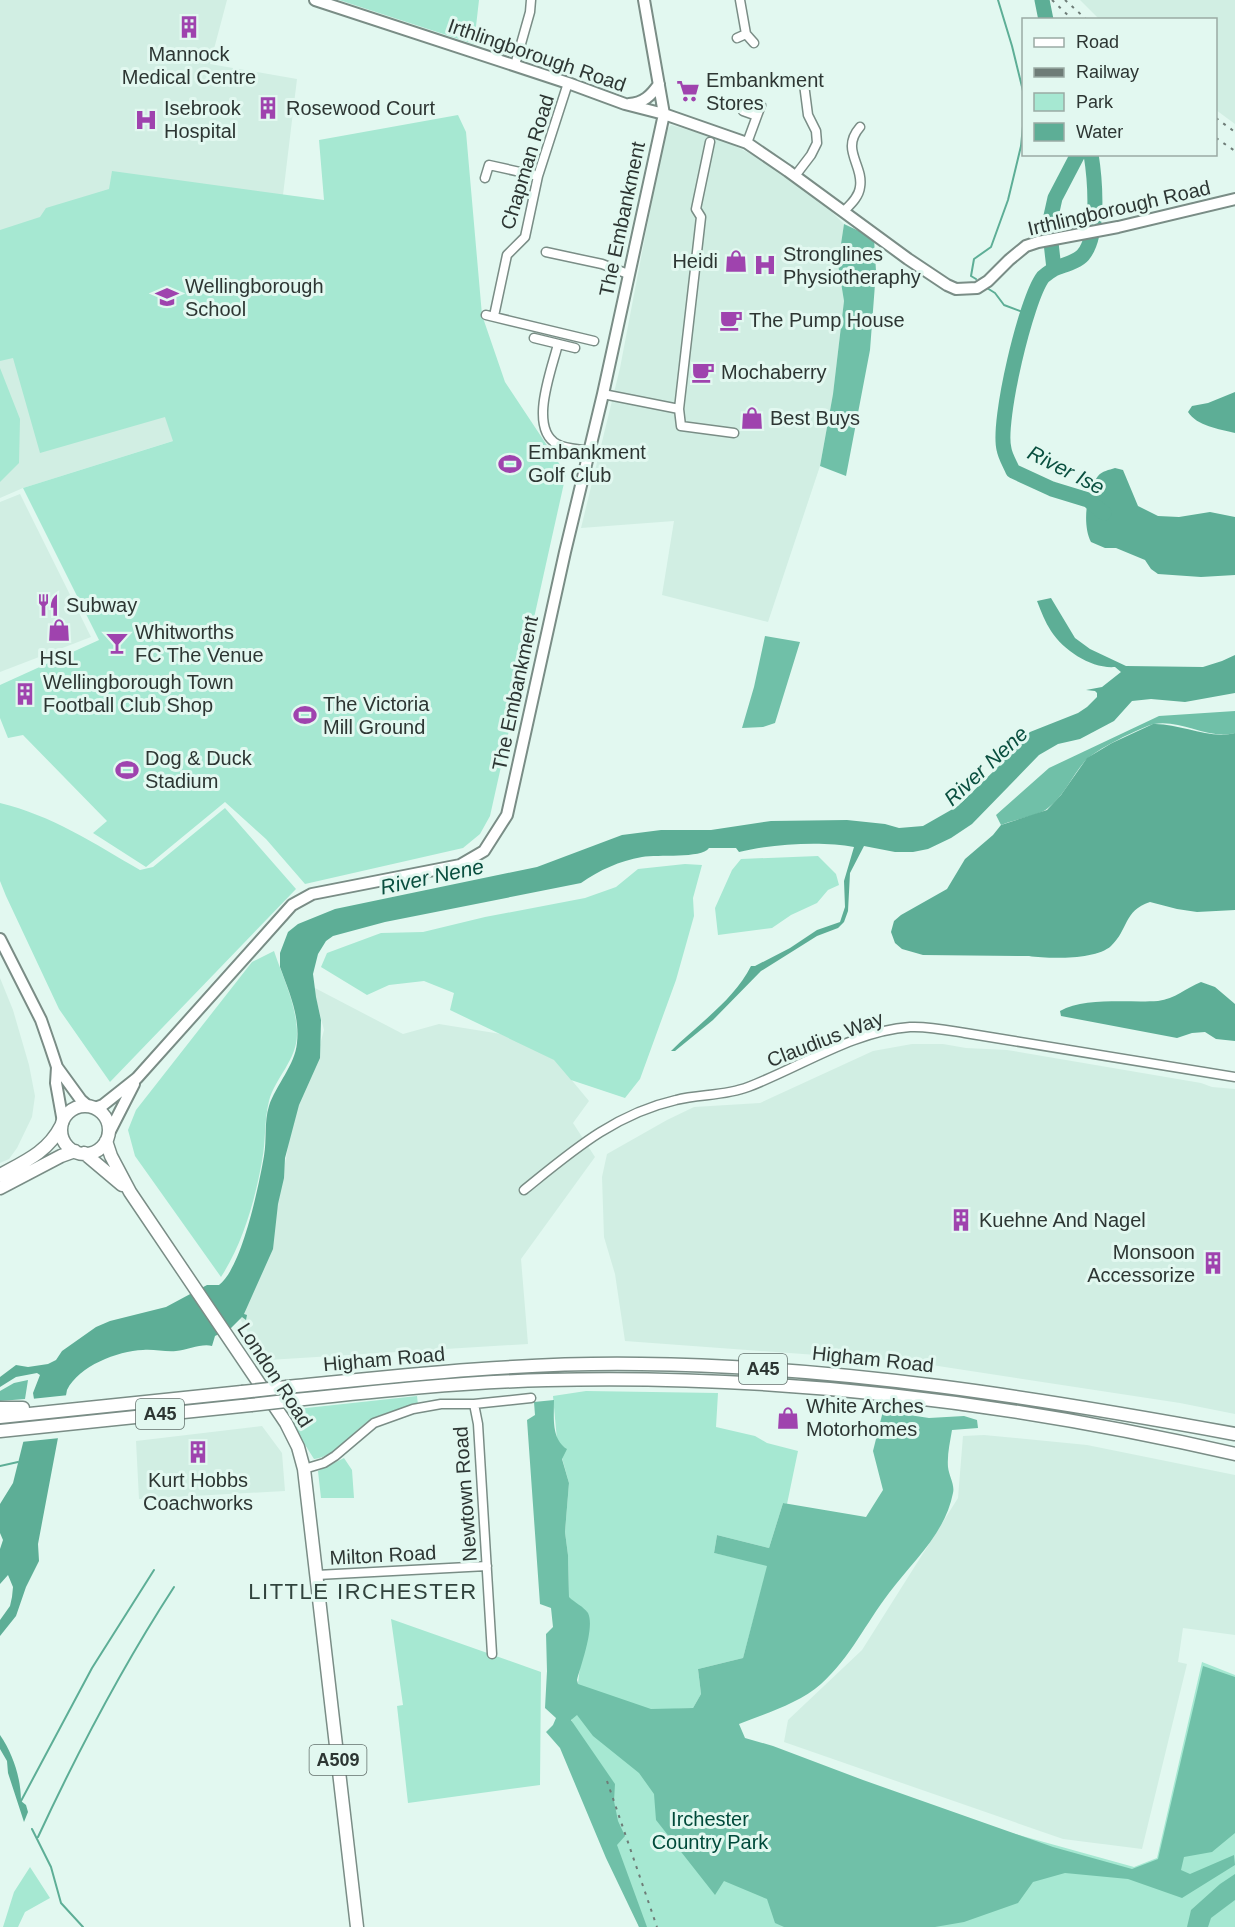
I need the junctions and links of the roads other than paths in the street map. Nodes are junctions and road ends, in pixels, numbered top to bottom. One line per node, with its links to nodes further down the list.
1 (315, 0): 8 (main road, Irthlingborough Road)
2 (531, 0): 8 (street)
3 (644, 0): 10 (main road)
4 (740, 0): 5 (street)
5 (746, 34): 6 (street); 7 (street)
6 (737, 38)
7 (754, 43)
8 (514, 65): 9 (main road, Irthlingborough Road)
9 (568, 83): 12 (main road, Irthlingborough Road); 20 (street, Chapman Road)
10 (658, 84): 12 (main road); 15 (main road)
11 (804, 84): 21 (street)
12 (625, 104): 15 (main road, Irthlingborough Road)
13 (761, 105): 16 (street)
14 (743, 111): 16 (street)
15 (664, 114): 19 (main road, Irthlingborough Road); 26 (main road, The Embankment)
16 (758, 116): 19 (street)
17 (860, 127): 24 (street)
18 (710, 142): 32 (street)
19 (747, 143): 21 (main road, Irthlingborough Road)
20 (538, 176): 22 (street); 28 (street, Chapman Road)
21 (795, 176): 24 (main road, Irthlingborough Road)
22 (485, 178)
23 (1235, 200): 24 (main road, Irthlingborough Road)
24 (844, 211)
25 (546, 252): 26 (street)
26 (628, 274): 31 (main road, The Embankment)
27 (534, 338): 29 (street)
28 (594, 341)
29 (558, 344): 30 (street); 34 (street)
30 (575, 348)
31 (603, 394): 32 (street); 34 (main road, The Embankment)
32 (680, 409): 33 (street)
33 (734, 433)
34 (589, 451): 38 (main road, The Embankment)
35 (0, 939): 36 (main road)
36 (57, 1067): 39 (main road); 40 (main road)
37 (1235, 1077): 45 (street, Claudius Way)
38 (137, 1078): 39 (main road, The Embankment); 41 (main road, The Embankment)
39 (91, 1107): 40 (highway); 41 (highway)
40 (62, 1124): 42 (highway); 43 (highway)
41 (107, 1138): 42 (highway); 46 (highway, London Road / A509)
42 (80, 1152): 44 (highway); 46 (highway, London Road / A509)
43 (0, 1175)
44 (0, 1188)
45 (524, 1190)
46 (130, 1192): 57 (highway, London Road / A509)
47 (531, 1398): 48 (street)
48 (474, 1404): 57 (street); 58 (street, Newtown Road)
49 (0, 1408): 50 (highway)
50 (22, 1412): 51 (highway); 54 (highway, Higham Road / A45, bridge)
51 (0, 1418)
52 (0, 1431): 53 (highway, A45)
53 (19, 1431): 55 (highway, A45); 56 (highway, Higham Road / A45, bridge)
54 (1235, 1434)
55 (0, 1437)
56 (1235, 1454)
57 (304, 1469): 59 (highway, London Road / A509)
58 (487, 1566): 59 (street, Milton Road); 60 (street, Newtown Road)
59 (317, 1575): 61 (highway, London Road / A509)
60 (492, 1654)
61 (357, 1927)

